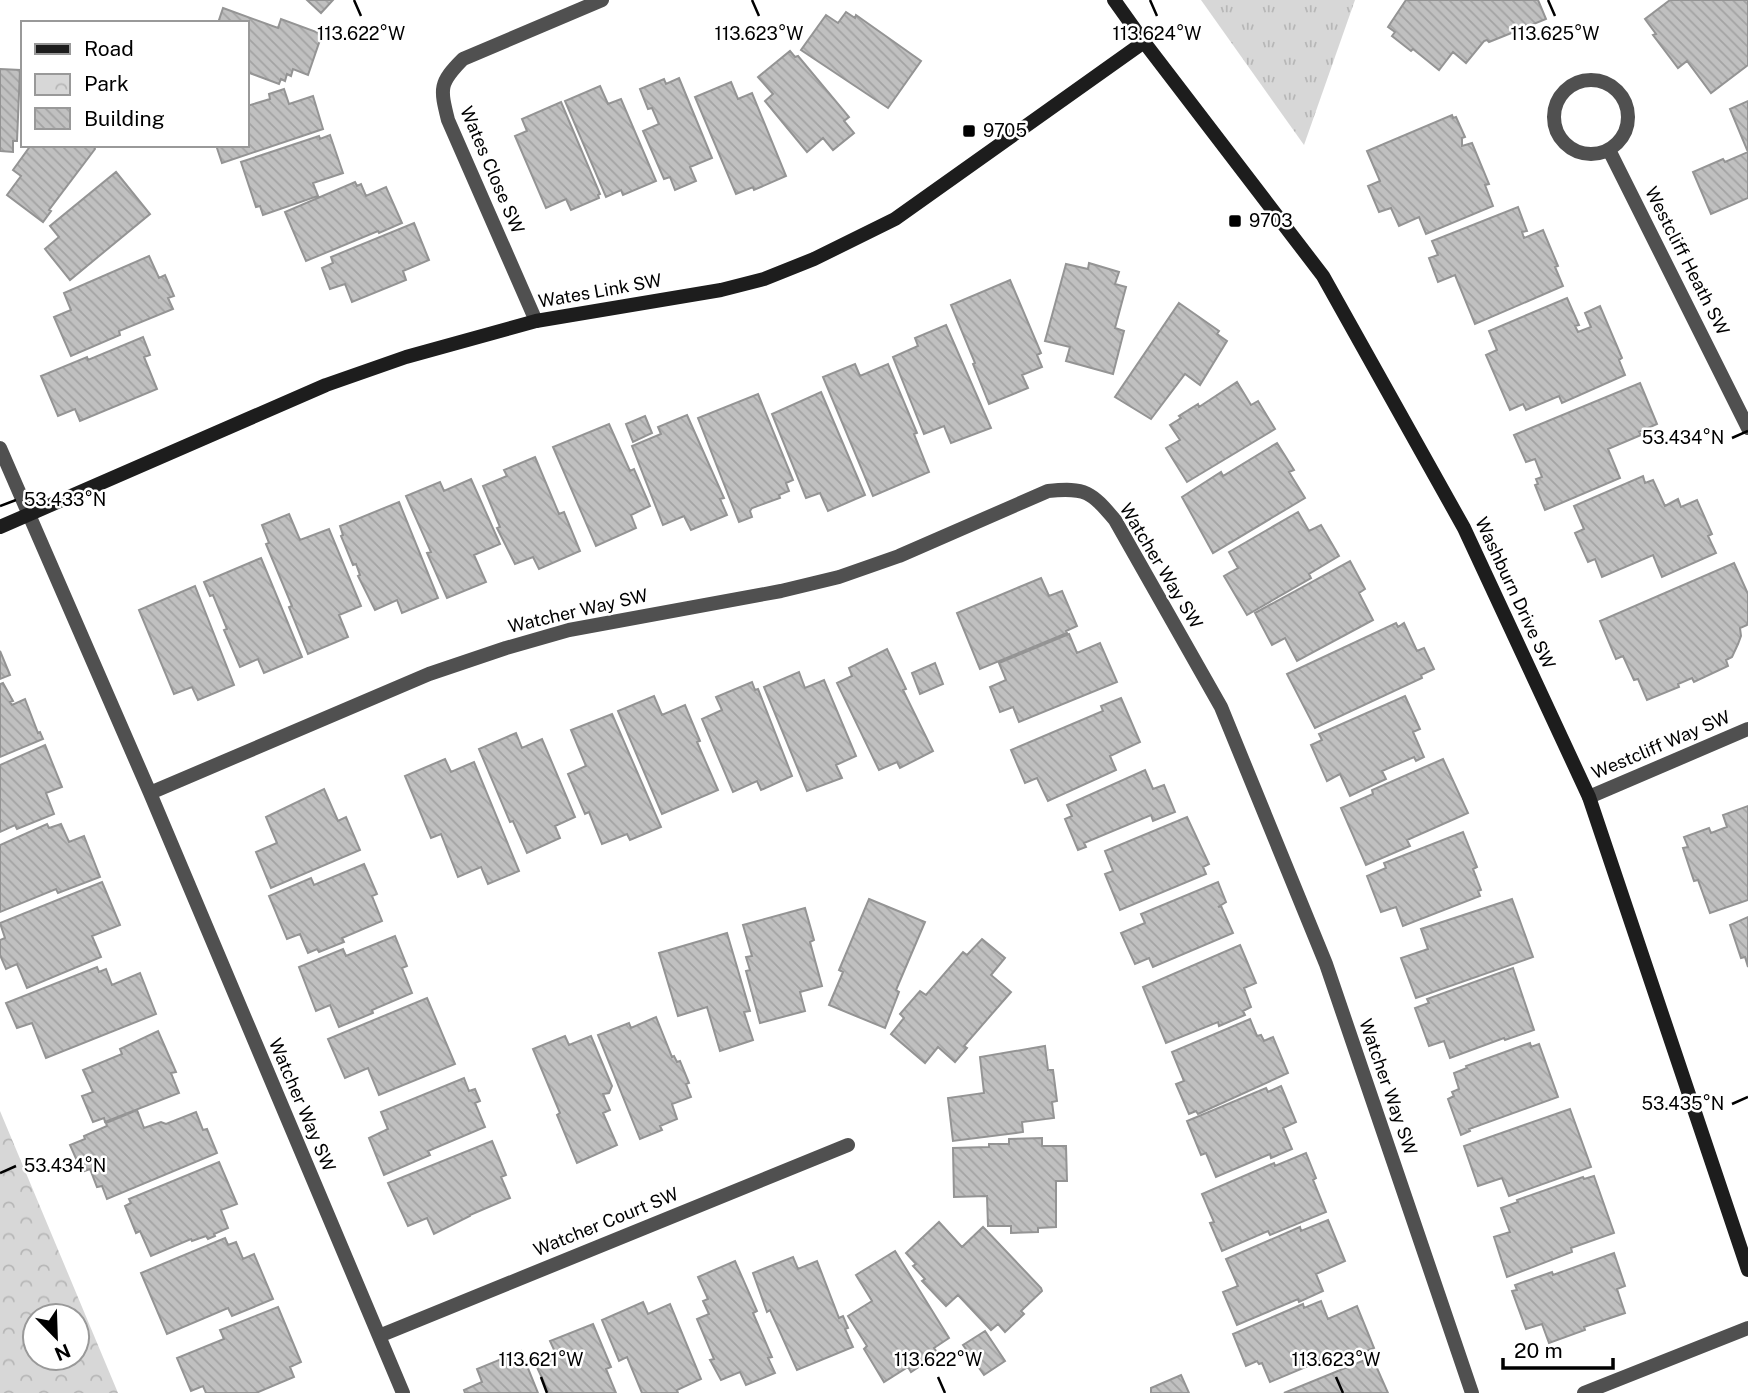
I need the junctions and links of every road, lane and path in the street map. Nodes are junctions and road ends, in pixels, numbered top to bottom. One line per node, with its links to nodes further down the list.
1 (602, 0): 5 (street, Wates Close SW)
2 (1114, 0): 3 (street, Washburn Drive SW)
3 (1144, 42): 5 (street, Wates Link SW); 12 (street, Washburn Drive SW)
4 (1609, 150): 4 (street); 6 (street, Westcliff Heath SW)
5 (536, 321): 8 (street, Wates Link SW)
6 (1748, 428)
7 (0, 448): 8 (street)
8 (28, 515): 9 (street, Wates Link SW); 11 (street, Watcher Way SW)
9 (0, 527)
10 (1748, 729): 12 (street, Westcliff Way SW)
11 (150, 793): 16 (street, Watcher Way SW); 18 (street, Watcher Way SW)
12 (1589, 797): 14 (street, Washburn Drive SW)
13 (848, 1145): 16 (street, Watcher Court SW)
14 (1748, 1270)
15 (1748, 1328): 19 (street)
16 (379, 1336): 17 (street, Watcher Way SW)
17 (403, 1393)
18 (1472, 1393)
19 (1584, 1393)

